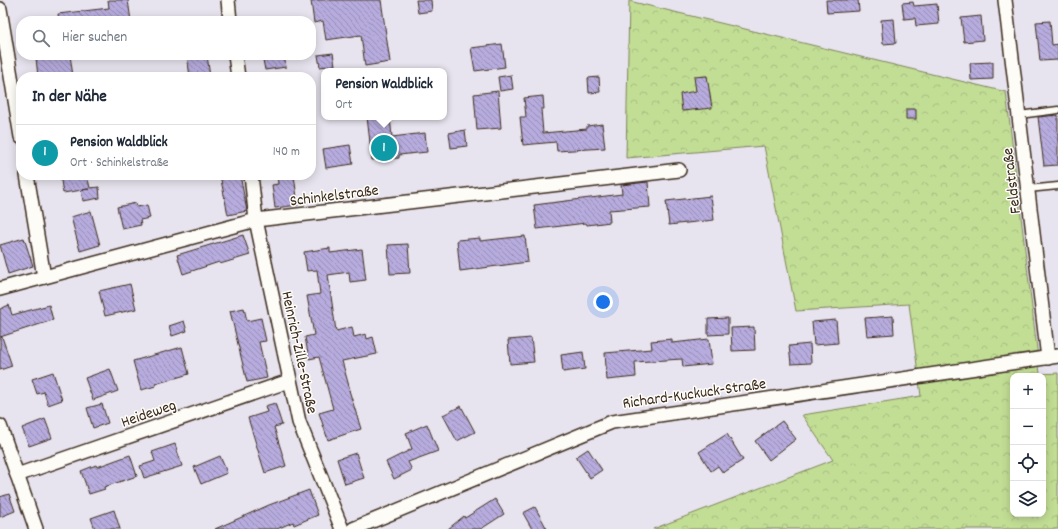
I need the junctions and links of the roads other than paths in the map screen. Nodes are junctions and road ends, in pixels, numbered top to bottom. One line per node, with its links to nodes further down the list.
1 (228, 0): 4 (street)
2 (1005, 0): 9 (street, Feldstraße)
3 (0, 9): 7 (street)
4 (230, 16)
5 (236, 60): 6 (street)
6 (237, 72)
7 (16, 107)
8 (1058, 110): 9 (lane)
9 (1019, 115): 14 (street, Feldstraße)
10 (679, 170): 15 (street, Schinkelstraße)
11 (28, 180): 16 (street)
12 (252, 180): 15 (street, Heinrich-Zille-Straße)
13 (1058, 186): 14 (lane)
14 (1028, 189): 18 (street, Feldstraße)
15 (256, 220): 16 (street, Schinkelstraße); 19 (street, Heinrich-Zille-Straße)
16 (44, 277): 17 (street, Schinkelstraße)
17 (0, 289)
18 (1053, 357): 24 (street, Richard-Kuckuck-Straße)
19 (289, 381): 21 (street, Heideweg); 23 (street, Heinrich-Zille-Straße)
20 (0, 426): 21 (street)
21 (17, 475): 22 (street)
22 (36, 529)
23 (342, 529)
24 (353, 529)

